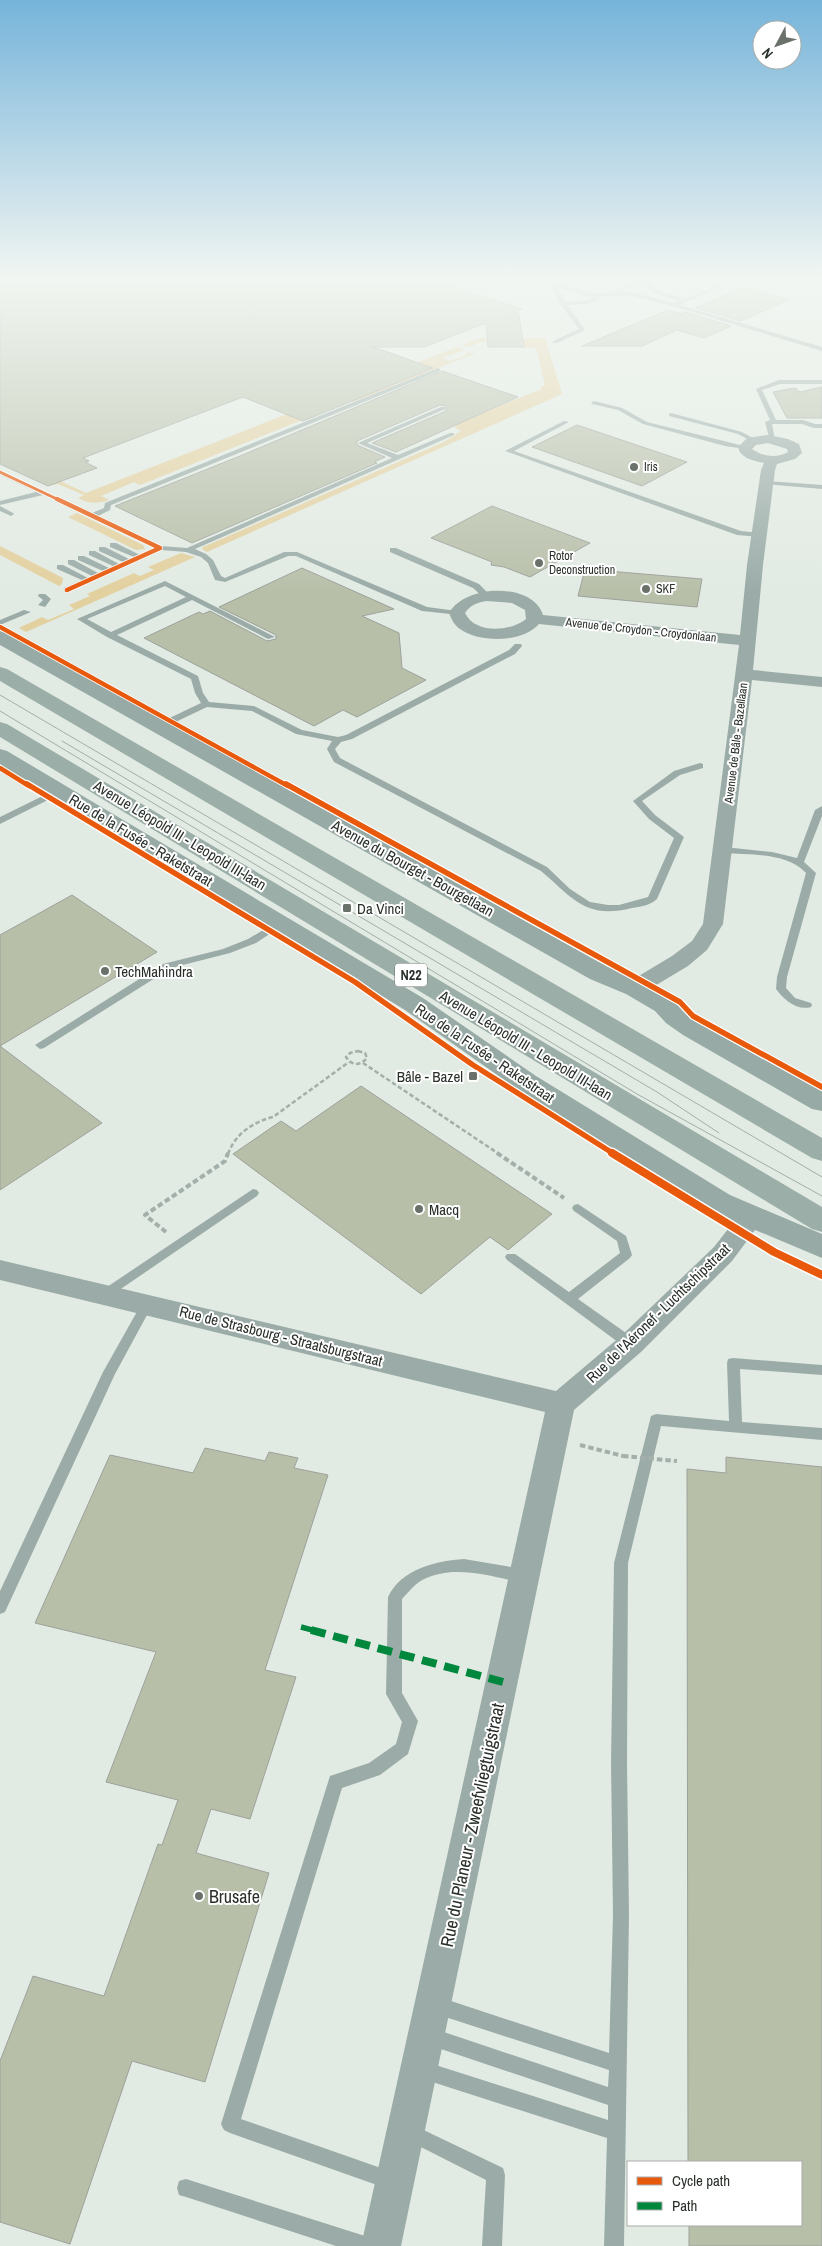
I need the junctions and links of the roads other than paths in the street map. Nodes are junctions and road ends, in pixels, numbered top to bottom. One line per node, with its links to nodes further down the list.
1 (404, 384): 24 (lane)
2 (774, 384): 7 (lane)
3 (594, 403): 11 (lane)
4 (443, 408): 12 (lane)
5 (671, 415): 11 (lane)
6 (566, 422): 25 (lane)
7 (774, 422): 8 (lane); 10 (lane)
8 (822, 426)
9 (452, 434): 12 (lane)
10 (772, 440): 11 (street); 13 (street)
11 (750, 444): 13 (street)
12 (398, 458): 29 (lane)
13 (772, 460): 15 (street, Avenue de Bâle - Bazellaan)
14 (0, 472): 17 (lane)
15 (767, 483): 16 (lane); 25 (street, Avenue de Bâle - Bazellaan)
16 (822, 487)
17 (43, 493): 18 (lane); 24 (lane)
18 (18, 499): 19 (lane); 20 (lane)
19 (4, 503): 22 (lane)
20 (29, 504)
21 (0, 508): 23 (lane)
22 (18, 508)
23 (11, 514)
24 (92, 516): 27 (lane)
25 (760, 535): 53 (street, Avenue de Bâle - Bazellaan)
26 (112, 545): 33 (lane)
27 (160, 548): 29 (lane); 33 (lane)
28 (102, 549): 35 (lane)
29 (190, 549): 47 (lane)
30 (393, 550): 43 (lane)
31 (92, 553): 36 (lane)
32 (81, 558): 38 (lane)
33 (139, 558): 35 (lane)
34 (71, 562): 39 (lane)
35 (128, 562): 36 (lane)
36 (118, 566): 38 (lane)
37 (60, 567): 40 (lane)
38 (108, 571): 39 (lane)
39 (97, 576): 40 (lane)
40 (87, 580): 41 (lane)
41 (67, 590)
42 (42, 596): 45 (lane)
43 (488, 596): 47 (street); 48 (street)
44 (192, 597): 50 (lane); 50 (lane); 52 (lane)
45 (42, 605)
46 (27, 612): 49 (lane)
47 (457, 613): 48 (street)
48 (534, 619): 53 (street, Avenue de Croydon - Croydonlaan)
49 (0, 622)
50 (110, 635): 58 (lane)
51 (0, 637): 59 (street, Avenue du Bourget - Bourgetlaan)
52 (272, 637)
53 (748, 641): 56 (street, Avenue de Bâle - Bazellaan)
54 (518, 646): 61 (lane)
55 (0, 673): 74 (main road)
56 (744, 674): 57 (street); 67 (street, Avenue de Bâle - Bazellaan)
57 (822, 682)
58 (206, 704): 59 (lane); 61 (lane)
59 (160, 726): 70 (street, Avenue du Bourget - Bourgetlaan)
60 (0, 728): 78 (main road, Avenue Léopold III - Leopold III-laan / N22)
61 (338, 740): 63 (lane)
62 (0, 755): 64 (street, Rue de la Fusée - Raketstraat)
63 (700, 766)
64 (59, 791): 66 (lane); 69 (street, Rue de la Fusée - Raketstraat)
65 (822, 810): 68 (lane)
66 (0, 821)
67 (724, 850): 68 (lane); 70 (street, Avenue de Bâle - Bazellaan)
68 (800, 861): 71 (lane)
69 (280, 923): 72 (lane); 77 (street, Rue de la Fusée - Raketstraat)
70 (635, 988): 73 (street, Avenue du Bourget - Bourgetlaan)
71 (807, 1005)
72 (40, 1045)
73 (822, 1102)
74 (822, 1151)
75 (253, 1193): 82 (lane)
76 (578, 1208): 83 (lane)
77 (751, 1218): 79 (street, Rue de la Fusée - Raketstraat); 85 (street, Rue de l'Aéronef - Luchtschipstraat)
78 (822, 1221)
79 (822, 1247)
80 (511, 1257): 83 (lane)
81 (0, 1270): 82 (street, Rue de Strasbourg - Straatsburgstraat)
82 (105, 1294): 84 (street, Rue de Strasbourg - Straatsburgstraat)
83 (569, 1299): 85 (lane)
84 (147, 1304): 87 (street, Rue de Strasbourg - Straatsburgstraat); 91 (lane)
85 (631, 1344): 87 (street, Rue de l'Aéronef - Luchtschipstraat)
86 (822, 1370): 88 (lane)
87 (561, 1404): 90 (street, Rue du Planeur - Zweefvliegtuigstraat)
88 (736, 1426): 89 (lane); 94 (lane)
89 (822, 1434)
90 (524, 1577): 92 (street, Rue du Planeur - Zweefvliegtuigstraat); 99 (lane)
91 (0, 1607)
92 (434, 2004): 93 (street, Rue du Planeur - Zweefvliegtuigstraat); 94 (lane)
93 (427, 2036): 95 (street, Rue du Planeur - Zweefvliegtuigstraat); 96 (lane)
94 (618, 2064): 96 (lane)
95 (420, 2069): 97 (street, Rue du Planeur - Zweefvliegtuigstraat); 98 (lane)
96 (617, 2099): 98 (lane)
97 (406, 2130): 99 (street, Rue du Planeur - Zweefvliegtuigstraat); 103 (lane)
98 (616, 2132): 104 (lane)
99 (395, 2182): 102 (street, Rue du Planeur - Zweefvliegtuigstraat)
100 (186, 2188): 101 (lane)
101 (365, 2246)
102 (381, 2246)
103 (492, 2246)
104 (614, 2246)

